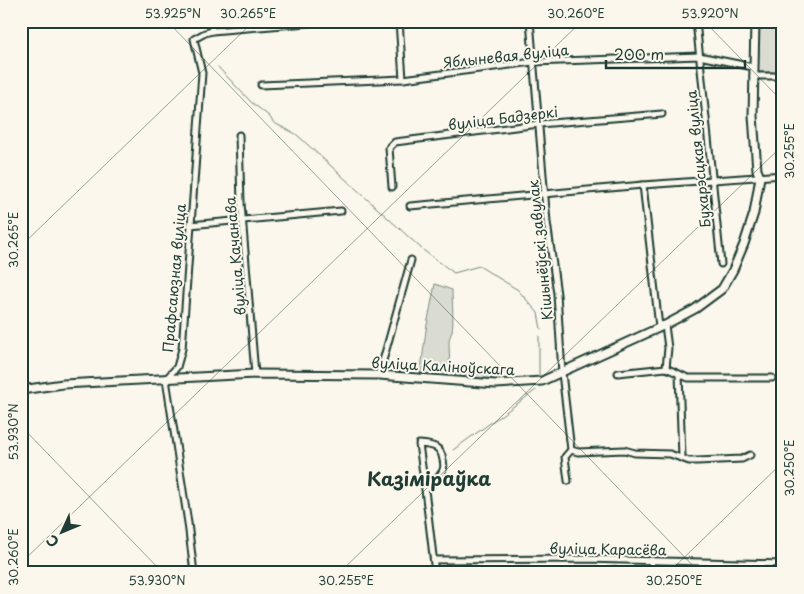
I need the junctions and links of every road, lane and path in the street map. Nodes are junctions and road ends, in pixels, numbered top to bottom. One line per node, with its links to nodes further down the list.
1 (212, 21): 7 (street)
2 (331, 21): 7 (street)
3 (399, 21): 13 (street)
4 (530, 21): 9 (street, Кішынёўскі завулак)
5 (696, 21): 8 (street, Бухарэсцкая вуліца)
6 (755, 21): 10 (main road, вуліца Каліноўскага)
7 (212, 31): 27 (street, Прафсаюзная вуліца)
8 (699, 56): 9 (street, Яблыневая вуліца); 10 (street, Яблыневая вуліца); 20 (street, Бухарэсцкая вуліца)
9 (534, 62): 13 (street, Яблыневая вуліца); 16 (street, Кішынёўскі завулак)
10 (753, 67): 11 (main road, вуліца Каліноўскага)
11 (753, 76): 12 (street); 19 (main road, вуліца Каліноўскага)
12 (783, 76)
13 (403, 79): 14 (street, Яблыневая вуліца)
14 (261, 85)
15 (662, 114): 16 (street, вуліца Бадзеркі)
16 (539, 124): 22 (street, вуліца Бадзеркі); 23 (street, Кішынёўскі завулак)
17 (239, 135): 26 (street, вуліца Качанава)
18 (783, 175): 19 (street)
19 (760, 177): 20 (street); 30 (main road, вуліца Каліноўскага)
20 (712, 180): 21 (street); 29 (street, Бухарэсцкая вуліца)
21 (643, 185): 23 (street); 30 (street)
22 (392, 187)
23 (544, 194): 24 (street); 32 (street, Кішынёўскі завулак)
24 (410, 206)
25 (341, 211): 26 (street)
26 (243, 220): 27 (street); 34 (street, вуліца Качанава)
27 (190, 225): 37 (street, Прафсаюзная вуліца)
28 (411, 260): 36 (street)
29 (721, 264)
30 (662, 326): 31 (street); 32 (main road, вуліца Каліноўскага)
31 (666, 368): 33 (street); 35 (street)
32 (562, 373): 36 (main road, вуліца Каліноўскага); 40 (street, Кішынёўскі завулак)
33 (618, 373)
34 (256, 374): 36 (main road, вуліца Каліноўскага); 37 (main road, вуліца Каліноўскага)
35 (679, 374): 38 (street); 42 (street)
36 (380, 375)
37 (166, 378): 39 (main road, вуліца Каліноўскага); 48 (street)
38 (772, 378)
39 (21, 390)
40 (571, 450): 42 (street); 43 (street, Кішынёўскі завулак)
41 (750, 455): 42 (street)
42 (682, 457)
43 (568, 481)
44 (425, 490): 44 (street); 45 (street)
45 (434, 560): 46 (street, вуліца Карасёва); 49 (street)
46 (652, 560): 47 (street, вуліца Карасёва); 50 (street)
47 (783, 564)
48 (194, 573)
49 (435, 573)
50 (653, 573)

